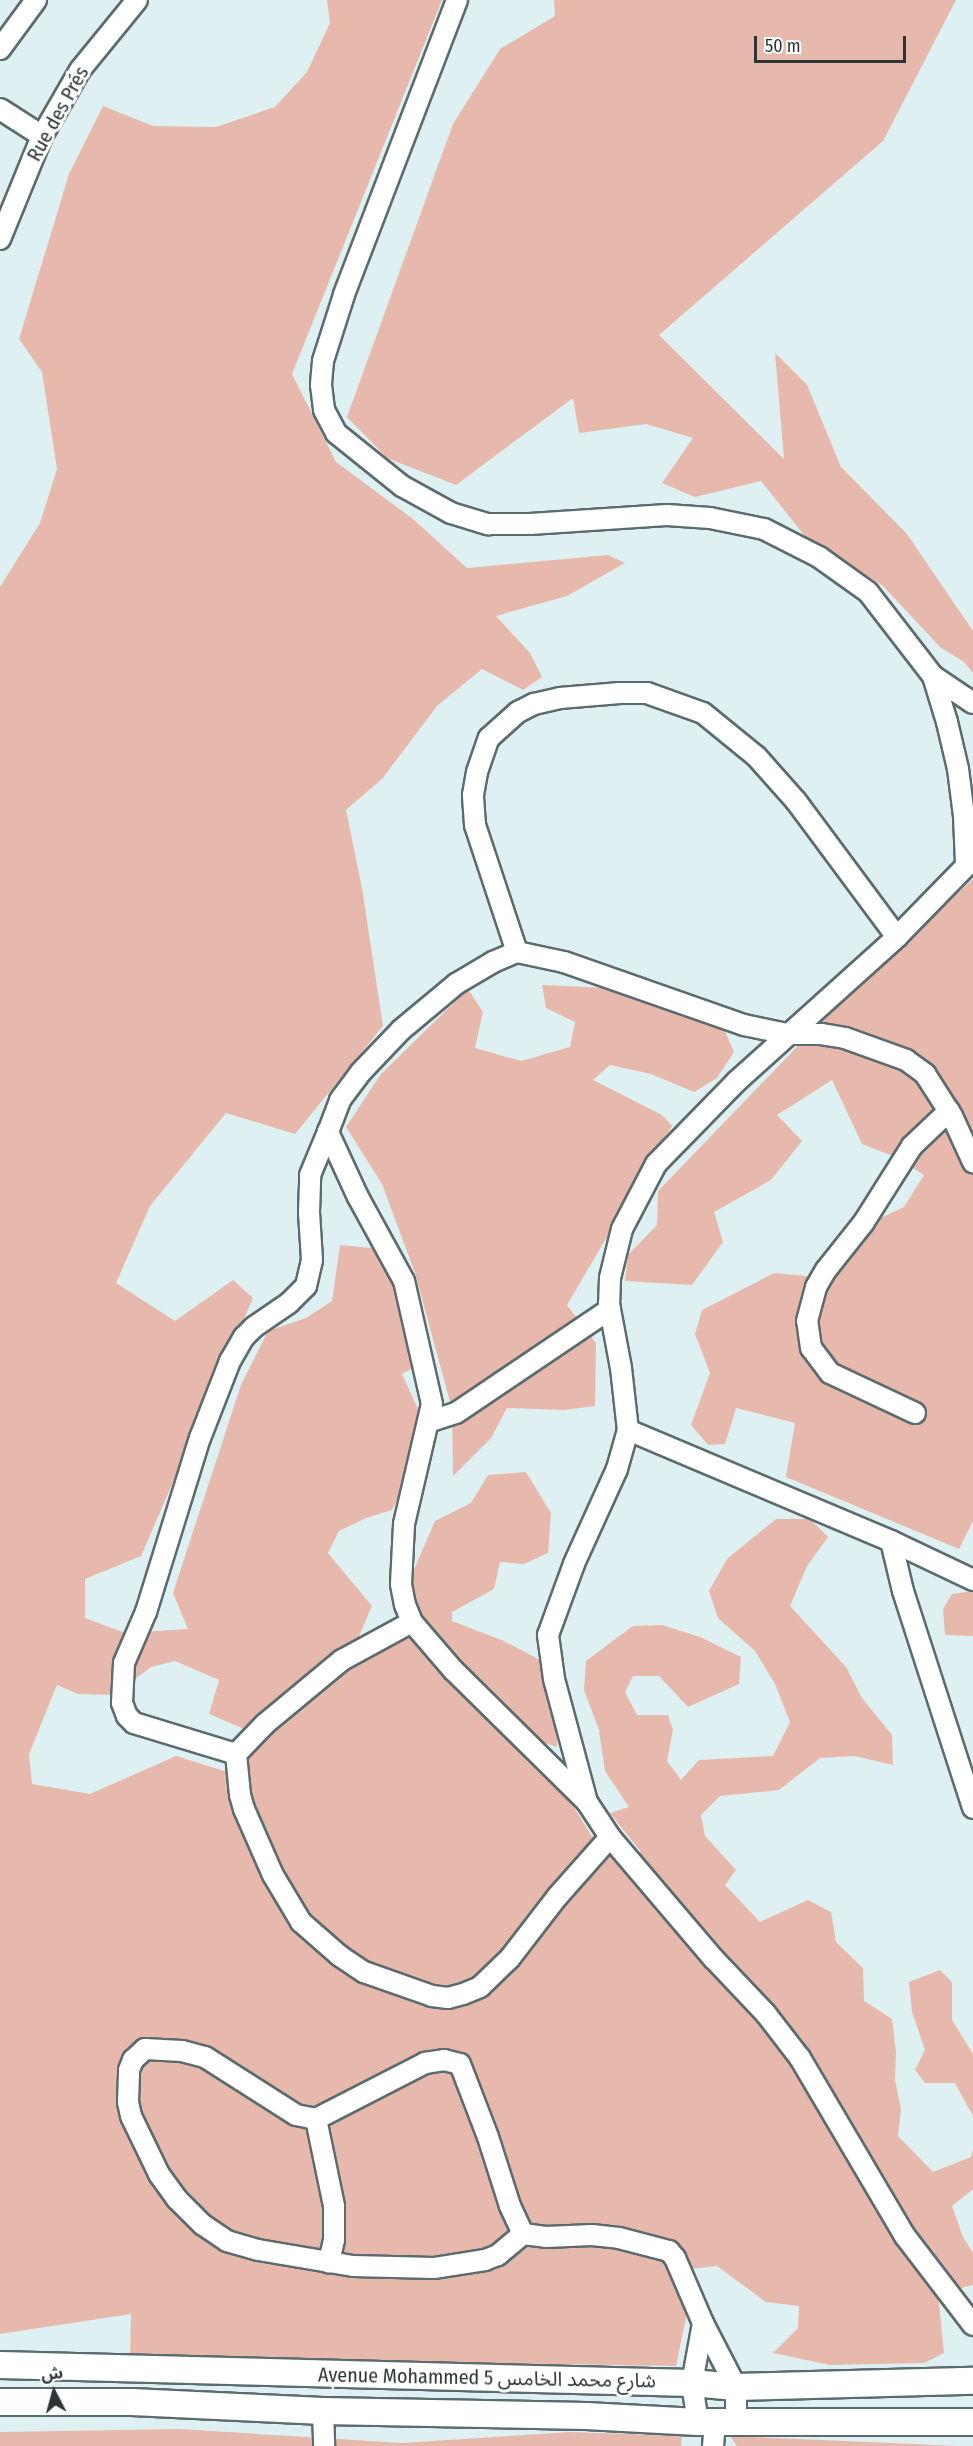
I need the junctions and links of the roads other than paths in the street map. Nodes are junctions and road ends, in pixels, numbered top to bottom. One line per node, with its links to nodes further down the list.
1 (36, 0): 4 (street)
2 (137, 0): 6 (street, Rue des Prés)
3 (457, 0): 8 (street)
4 (0, 49)
5 (0, 109): 6 (street)
6 (42, 136): 7 (street, Rue des Prés)
7 (0, 238)
8 (933, 676): 9 (street); 10 (street)
9 (973, 703)
10 (970, 861): 11 (street)
11 (897, 937): 12 (street); 13 (street)
12 (517, 952): 13 (street); 15 (street)
13 (787, 1034): 14 (street); 17 (street)
14 (949, 1111): 16 (street); 18 (street)
15 (328, 1132): 19 (street); 24 (street)
16 (973, 1162)
17 (610, 1309): 19 (street); 20 (street)
18 (915, 1413)
19 (428, 1422): 23 (street)
20 (628, 1430): 21 (street); 25 (street)
21 (891, 1541): 22 (street); 26 (street)
22 (973, 1580)
23 (412, 1623): 24 (street); 25 (street)
24 (236, 1754): 27 (street)
25 (587, 1802): 27 (street)
26 (973, 1808)
27 (610, 1838): 32 (street)
28 (316, 2119): 29 (street); 30 (street); 30 (street)
29 (523, 2234): 30 (street); 31 (street)
30 (329, 2262)
31 (703, 2323): 35 (street); 36 (street)
32 (973, 2325)
33 (0, 2365): 35 (main road, Avenue Mohammed 5 شارع محمد الخامس)
34 (973, 2381): 36 (main road, Avenue Mohammed 5 شارع محمد الخامس)
35 (692, 2383): 36 (main road, Avenue Mohammed 5 شارع محمد الخامس); 40 (street)
36 (736, 2387): 40 (street)
37 (0, 2403): 38 (main road, Avenue Mohammed 5 شارع محمد الخامس)
38 (323, 2411): 40 (main road, Avenue Mohammed 5 شارع محمد الخامس); 41 (street)
39 (973, 2422): 40 (main road, Avenue Mohammed 5 شارع محمد الخامس)
40 (716, 2428)
41 (324, 2446)

